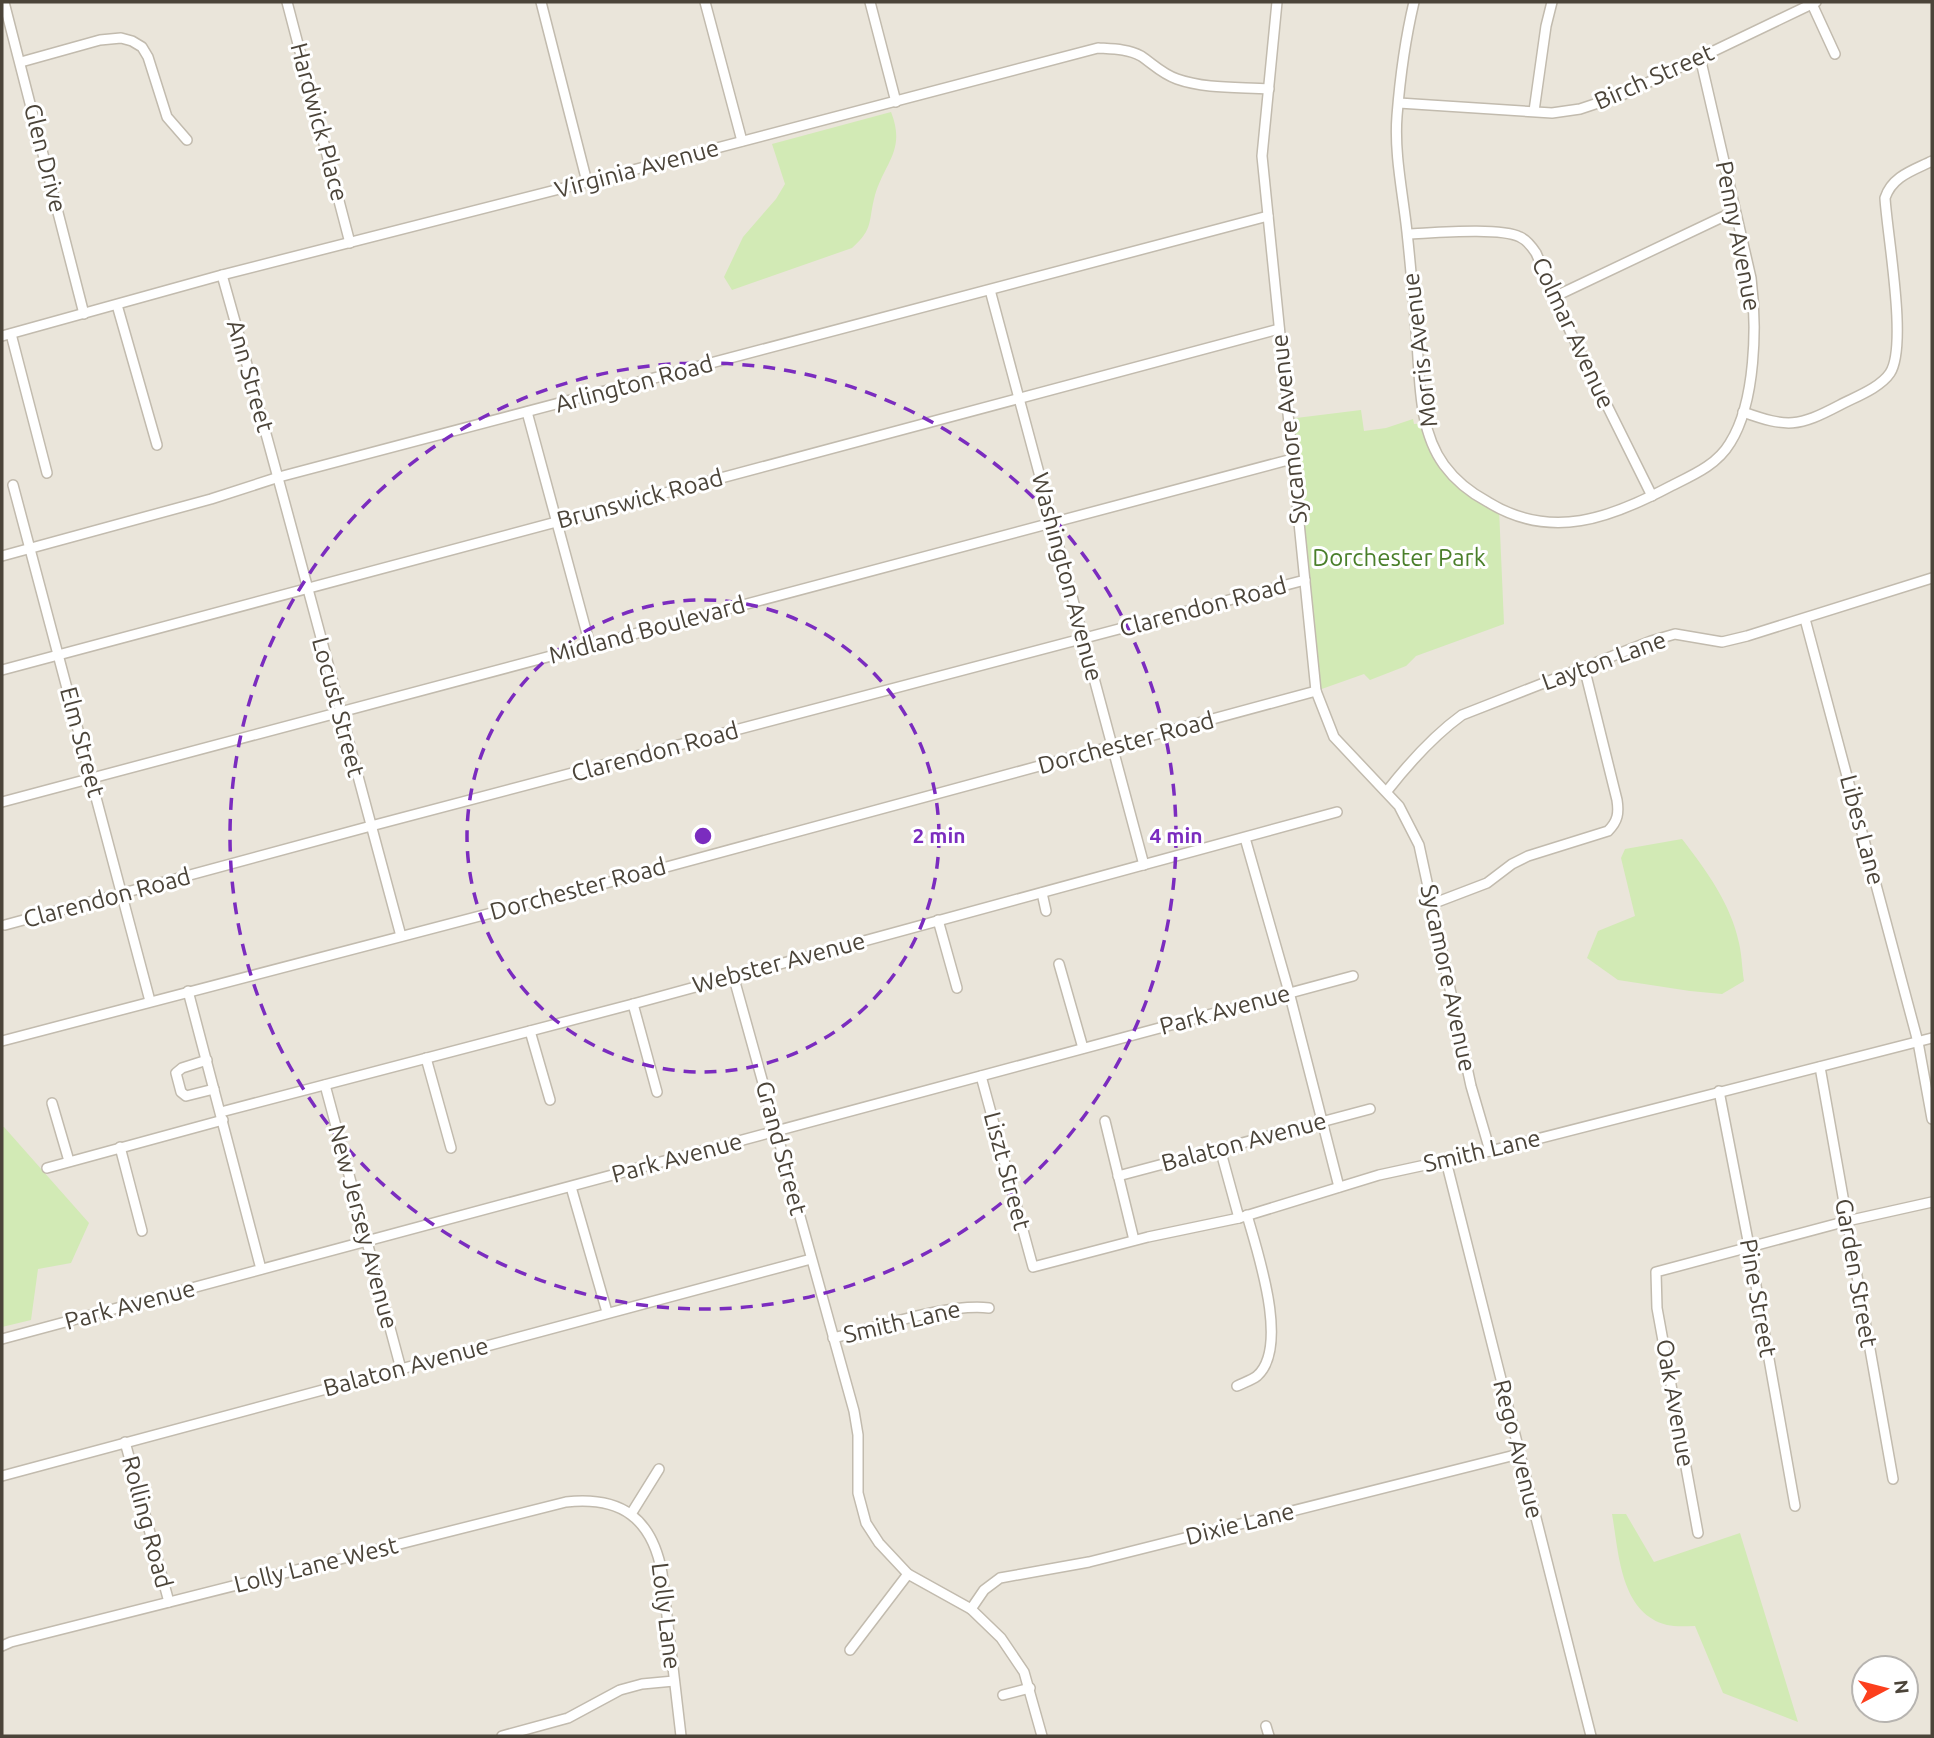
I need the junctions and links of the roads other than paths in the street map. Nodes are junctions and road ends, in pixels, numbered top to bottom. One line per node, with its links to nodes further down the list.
1 (4, 2): 12 (street, Glen Drive)
2 (287, 2): 24 (street, Hardwick Place)
3 (541, 2): 20 (street)
4 (705, 2): 18 (street)
5 (870, 2): 14 (street)
6 (1277, 2): 13 (street, Sycamore Avenue)
7 (1414, 2): 15 (street, Morris Avenue)
8 (1552, 2): 16 (street)
9 (1814, 3): 10 (street); 11 (street, Birch Street)
10 (1835, 54)
11 (1700, 57): 16 (street, Birch Street); 21 (street, Penny Avenue)
12 (21, 62): 17 (street); 29 (street, Glen Drive)
13 (1269, 89): 14 (street, Virginia Avenue); 22 (street, Sycamore Avenue)
14 (896, 102): 18 (street, Virginia Avenue)
15 (1399, 103): 16 (street, Birch Street); 23 (street, Morris Avenue)
16 (1534, 111)
17 (187, 139)
18 (742, 141): 20 (street, Virginia Avenue)
19 (1932, 162): 34 (street)
20 (587, 182): 24 (street, Virginia Avenue)
21 (1735, 211): 27 (street); 34 (street, Penny Avenue)
22 (1268, 216): 26 (street, Arlington Road); 30 (street, Sycamore Avenue)
23 (1408, 234): 27 (street, Colmar Avenue); 40 (street, Morris Avenue)
24 (350, 243): 25 (street, Virginia Avenue)
25 (222, 275): 28 (street, Virginia Avenue); 38 (street, Ann Street)
26 (990, 290): 32 (street, Washington Avenue); 33 (street, Arlington Road)
27 (1556, 296): 40 (street, Colmar Avenue)
28 (117, 305): 29 (street, Virginia Avenue); 35 (street)
29 (84, 314): 31 (street, Virginia Avenue)
30 (1279, 329): 32 (street, Brunswick Road); 36 (street, Sycamore Avenue)
31 (6, 335): 37 (street)
32 (1020, 400): 41 (street, Brunswick Road); 42 (street, Washington Avenue)
33 (527, 412): 38 (street, Arlington Road); 41 (street)
34 (1744, 412): 40 (street, Penny Avenue)
35 (157, 445)
36 (1292, 459): 42 (street, Midland Boulevard); 46 (street, Sycamore Avenue)
37 (47, 473)
38 (279, 477): 43 (street, Arlington Road); 47 (street, Locust Street)
39 (13, 485): 43 (street, Elm Street)
40 (1652, 496)
41 (556, 522): 47 (street, Brunswick Road); 50 (street)
42 (1053, 522): 49 (street, Washington Avenue); 50 (street, Midland Boulevard)
43 (30, 549): 44 (street, Arlington Road); 51 (street, Elm Street)
44 (2, 556)
45 (1932, 578): 48 (street, Layton Lane)
46 (1305, 580): 49 (street, Clarendon Road); 54 (street, Sycamore Avenue)
47 (306, 588): 51 (street, Brunswick Road); 55 (street, Locust Street)
48 (1805, 619): 52 (street, Layton Lane); 82 (street, Libes Lane)
49 (1083, 639): 56 (street, Washington Avenue); 61 (street, Clarendon Road)
50 (590, 645): 55 (street, Midland Boulevard)
51 (59, 654): 53 (street, Brunswick Road); 57 (street, Elm Street)
52 (1584, 667): 58 (street, Layton Lane); 66 (street)
53 (2, 670)
54 (1316, 691): 56 (street, Dorchester Road); 58 (street, Sycamore Avenue)
55 (340, 713): 57 (street, Midland Boulevard); 61 (street, Locust Street)
56 (1112, 747): 63 (street, Washington Avenue); 70 (street, Dorchester Road)
57 (92, 779): 59 (street, Midland Boulevard); 64 (street, Elm Street)
58 (1387, 791): 66 (street, Sycamore Avenue)
59 (2, 802)
60 (1337, 812): 62 (street, Webster Avenue)
61 (371, 826): 64 (street, Clarendon Road); 70 (street, Locust Street)
62 (1245, 838): 63 (street, Webster Avenue); 76 (street)
63 (1144, 865): 65 (street, Webster Avenue)
64 (123, 893): 69 (street, Clarendon Road); 77 (street, Elm Street)
65 (1042, 893): 67 (street); 68 (street, Webster Avenue)
66 (1432, 904): 103 (street, Sycamore Avenue)
67 (1046, 911)
68 (938, 920): 72 (street, Webster Avenue); 74 (street)
69 (5, 925)
70 (401, 936): 75 (street, Dorchester Road)
71 (1059, 964): 83 (street)
72 (733, 975): 78 (street, Webster Avenue); 99 (street, Grand Street)
73 (1353, 976): 76 (street, Park Avenue)
74 (957, 988)
75 (188, 992): 77 (street, Dorchester Road); 85 (street)
76 (1289, 992): 83 (street, Park Avenue); 98 (street)
77 (150, 1001): 81 (street, Dorchester Road)
78 (633, 1003): 79 (street, Webster Avenue); 91 (street)
79 (530, 1031): 84 (street, Webster Avenue); 92 (street)
80 (1932, 1038): 82 (street, Smith Lane)
81 (2, 1041)
82 (1918, 1042): 86 (street, Smith Lane); 96 (street, Libes Lane)
83 (1083, 1048): 87 (street, Park Avenue)
84 (426, 1058): 88 (street, Webster Avenue); 102 (street)
85 (207, 1060): 89 (street); 89 (street)
86 (1820, 1067): 90 (street, Smith Lane); 112 (street, Garden Street)
87 (981, 1076): 99 (street, Park Avenue); 118 (street, Liszt Street)
88 (325, 1085): 95 (street, Webster Avenue); 114 (street, New Jersey Avenue)
89 (215, 1089): 95 (street)
90 (1718, 1091): 103 (street, Smith Lane); 116 (street, Pine Street)
91 (657, 1092)
92 (550, 1100)
93 (52, 1103): 104 (street)
94 (1370, 1109): 98 (street, Balaton Avenue)
95 (222, 1116): 100 (street, Webster Avenue); 119 (street)
96 (1932, 1119)
97 (1105, 1121): 107 (street)
98 (1322, 1122): 101 (street, Balaton Avenue); 109 (street)
99 (778, 1132): 108 (street, Park Avenue); 117 (street, Grand Street)
100 (120, 1147): 104 (street, Webster Avenue); 113 (street)
101 (1222, 1147): 107 (street, Balaton Avenue); 111 (street)
102 (451, 1148)
103 (1490, 1151): 105 (street, Smith Lane)
104 (69, 1161): 106 (street, Webster Avenue)
105 (1446, 1161): 109 (street, Smith Lane); 128 (street, Rego Avenue)
106 (47, 1168)
107 (1118, 1176): 115 (street)
108 (571, 1187): 114 (street, Park Avenue); 121 (street)
109 (1339, 1188): 111 (street, Smith Lane)
110 (1932, 1202): 112 (street)
111 (1243, 1217): 115 (street, Smith Lane); 126 (street)
112 (1847, 1221): 116 (street); 131 (street, Garden Street)
113 (142, 1231)
114 (366, 1240): 119 (street, Park Avenue); 125 (street, New Jersey Avenue)
115 (1134, 1240): 118 (street, Smith Lane)
116 (1749, 1246): 132 (street, Pine Street); 134 (street, Oak Avenue)
117 (811, 1259): 121 (street, Balaton Avenue); 122 (street, Grand Street)
118 (1033, 1267)
119 (261, 1269): 124 (street, Park Avenue)
120 (989, 1308): 123 (street, Smith Lane)
121 (607, 1312): 125 (street, Balaton Avenue)
122 (829, 1321): 123 (street, Smith Lane)
123 (833, 1338): 135 (street)
124 (2, 1339)
125 (401, 1369): 127 (street, Balaton Avenue)
126 (1237, 1386)
127 (125, 1442): 130 (street, Balaton Avenue); 136 (street, Rolling Road)
128 (1519, 1454): 137 (street, Dixie Lane); 146 (street, Rego Avenue)
129 (659, 1469): 133 (street)
130 (2, 1476)
131 (1893, 1479)
132 (1795, 1506)
133 (631, 1514): 136 (street, Lolly Lane West); 140 (street, Lolly Lane)
134 (1698, 1533)
135 (908, 1574): 137 (street); 139 (street)
136 (169, 1602): 138 (street, Lolly Lane West)
137 (971, 1609): 141 (street)
138 (2, 1646)
139 (850, 1650)
140 (674, 1681): 143 (street); 144 (street, Lolly Lane)
141 (1030, 1688): 142 (street); 145 (street)
142 (1003, 1695)
143 (502, 1736)
144 (681, 1736)
145 (1042, 1736)
146 (1591, 1736)

